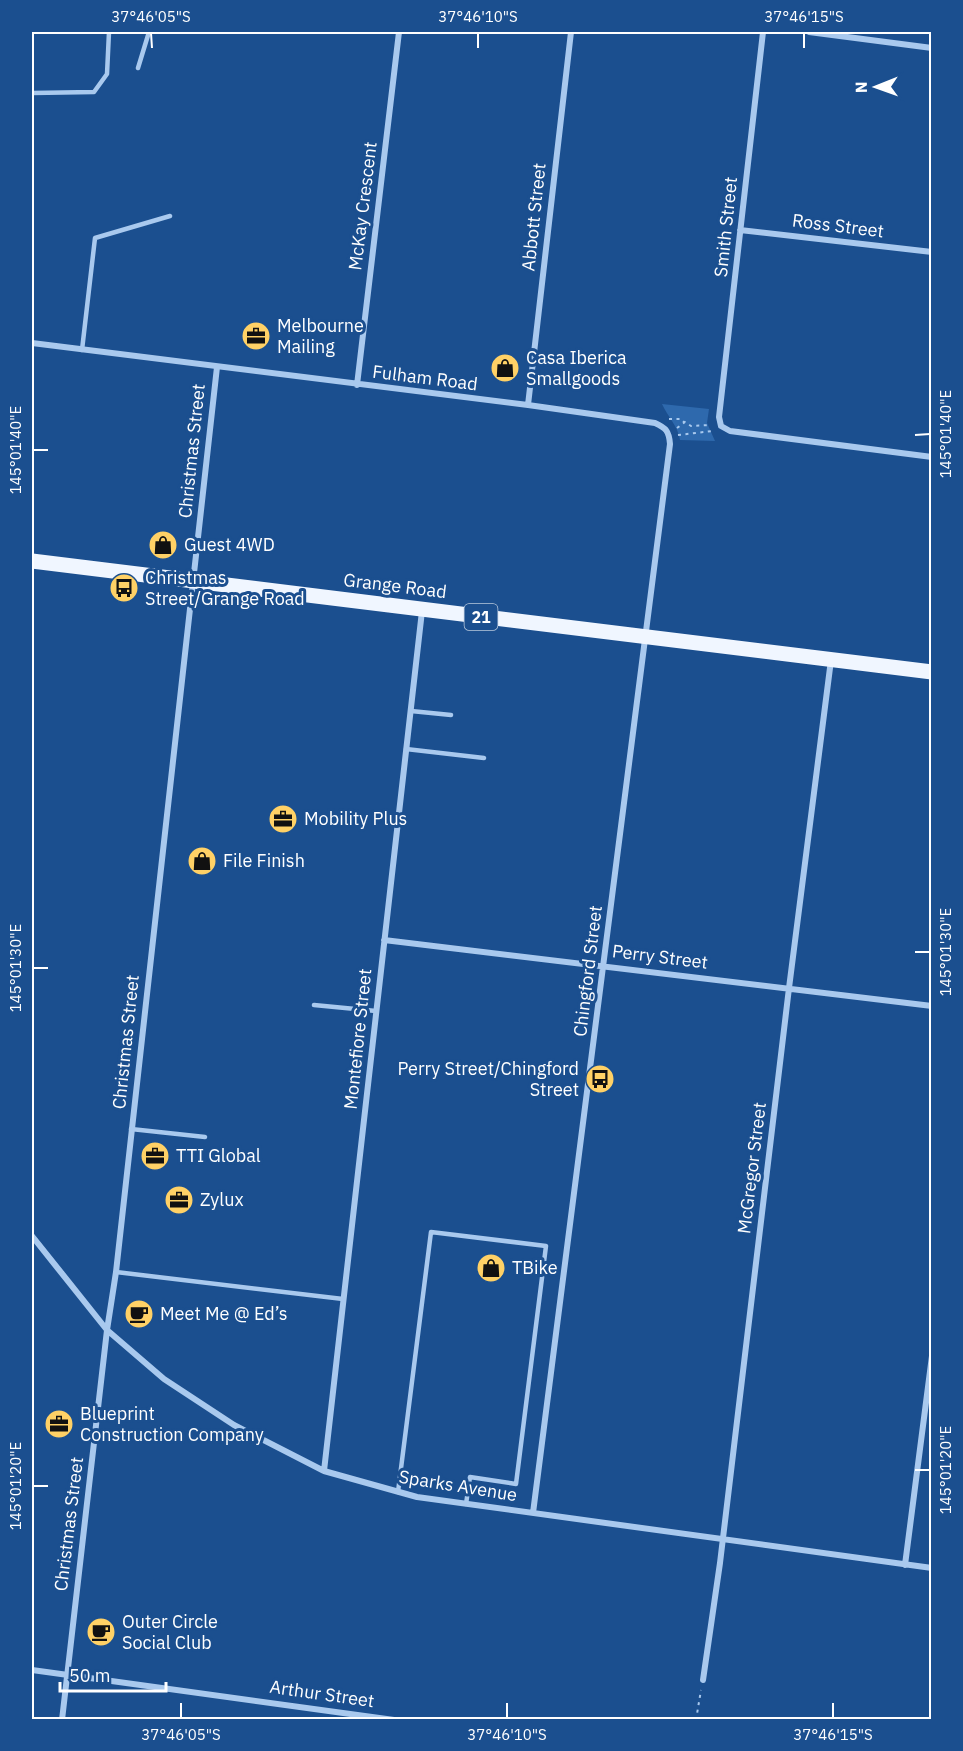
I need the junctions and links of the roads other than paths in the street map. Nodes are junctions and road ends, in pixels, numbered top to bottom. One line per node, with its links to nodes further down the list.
1 (109, 32): 9 (lane)
2 (149, 32): 8 (lane)
3 (399, 32): 16 (street, McKay Crescent)
4 (571, 32): 17 (street, Abbott Street)
5 (763, 32): 11 (street, Smith Street)
6 (809, 32): 7 (street)
7 (932, 48)
8 (138, 68)
9 (32, 93)
10 (170, 216): 14 (lane)
11 (740, 230): 12 (street, Ross Street); 19 (street, Smith Street)
12 (932, 252)
13 (32, 343): 14 (street, Fulham Road)
14 (82, 350): 15 (street, Fulham Road)
15 (217, 367): 16 (street, Fulham Road); 21 (street, Christmas Street)
16 (357, 385): 17 (street, Fulham Road)
17 (528, 405): 18 (street, Fulham Road)
18 (669, 433): 23 (street, Chingford Street)
19 (932, 457)
20 (32, 561): 21 (main road, Grange Road / 21)
21 (193, 581): 22 (main road, Grange Road / 21); 36 (street, Christmas Street)
22 (422, 609): 23 (main road, Grange Road / 21); 26 (street, Montefiore Street)
23 (645, 637): 24 (main road, Grange Road / 21); 31 (street, Chingford Street)
24 (832, 660): 25 (main road, Grange Road / 21); 32 (street, McGregor Street)
25 (932, 672)
26 (411, 711): 27 (lane); 28 (street, Montefiore Street)
27 (451, 715)
28 (406, 749): 29 (lane); 30 (street, Montefiore Street)
29 (484, 758)
30 (384, 940): 31 (street, Perry Street); 35 (street, Montefiore Street)
31 (604, 966): 32 (street, Perry Street); 46 (street, Chingford Street)
32 (789, 988): 34 (street, Perry Street); 47 (street, McGregor Street)
33 (314, 1005): 35 (lane)
34 (932, 1006)
35 (376, 1011): 40 (street, Montefiore Street)
36 (131, 1130): 37 (lane); 39 (street, Christmas Street)
37 (206, 1137)
38 (32, 1236): 41 (street, Sparks Avenue)
39 (116, 1272): 40 (lane); 41 (street, Christmas Street)
40 (343, 1299): 43 (street, Montefiore Street)
41 (107, 1330): 43 (street, Sparks Avenue); 51 (street, Christmas Street)
42 (932, 1356): 48 (street)
43 (324, 1471): 44 (street, Sparks Avenue)
44 (398, 1492): 45 (street, Sparks Avenue); 45 (lane)
45 (466, 1504): 46 (street, Sparks Avenue)
46 (533, 1512): 47 (street, Sparks Avenue)
47 (722, 1541): 48 (street, Sparks Avenue); 52 (street, McGregor Street)
48 (905, 1565): 49 (street, Sparks Avenue)
49 (932, 1568)
50 (32, 1670): 51 (street, Arthur Street)
51 (67, 1675): 53 (street, Christmas Street); 54 (street, Arthur Street)
52 (703, 1680)
53 (62, 1719)
54 (394, 1719)

